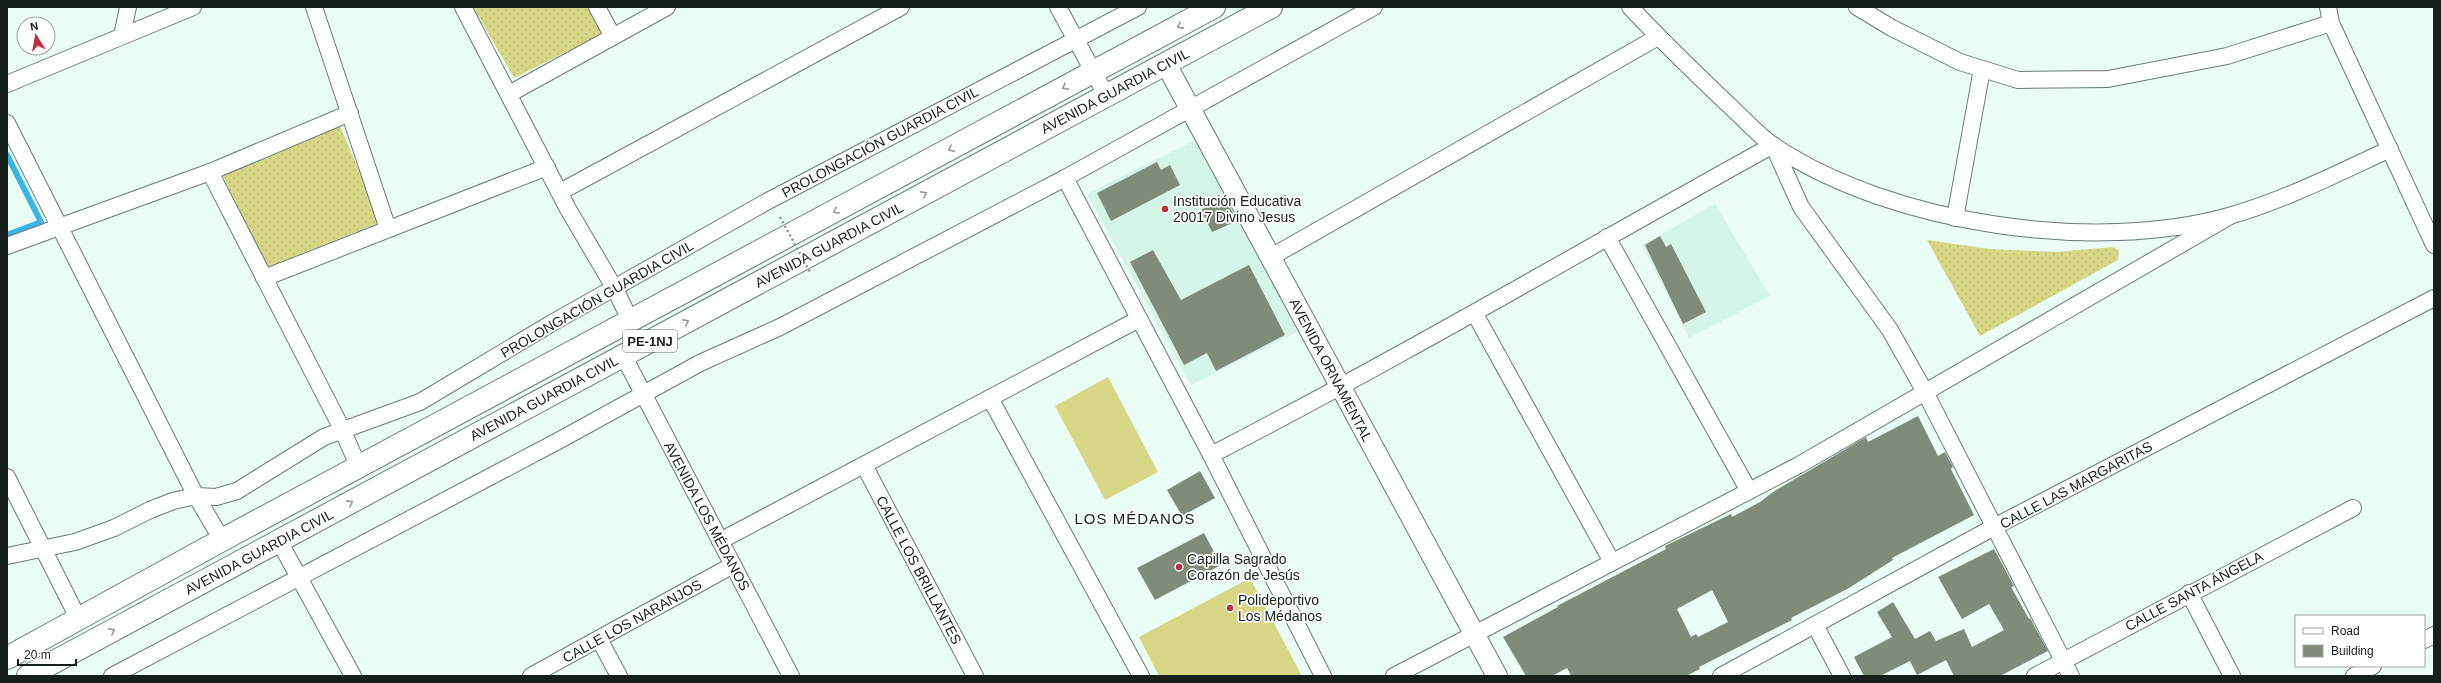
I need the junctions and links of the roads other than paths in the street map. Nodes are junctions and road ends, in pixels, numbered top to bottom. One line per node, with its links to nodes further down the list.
1 (128, 7): 17 (street)
2 (193, 7): 17 (street)
3 (314, 7): 28 (street)
4 (462, 7): 25 (street)
5 (597, 7): 18 (street)
6 (667, 7): 18 (street)
7 (901, 7): 35 (street)
8 (1058, 7): 20 (street)
9 (1138, 7): 20 (street, PROLONGACIÓN GUARDIA CIVIL)
10 (1214, 7): 23 (highway, AVENIDA GUARDIA CIVIL / PE-1NJ, one-way to 23)
11 (1271, 7): 21 (highway, AVENIDA GUARDIA CIVIL / PE-1NJ)
12 (1374, 7): 27 (street)
13 (1630, 7): 19 (street)
14 (1857, 7): 22 (street)
15 (2328, 7): 16 (street)
16 (2331, 23): 22 (street); 31 (street)
17 (122, 36): 24 (street)
18 (613, 37): 25 (street)
19 (1658, 37): 30 (street); 43 (street)
20 (1076, 40): 23 (street); 45 (street, PROLONGACIÓN GUARDIA CIVIL)
21 (1166, 64): 26 (highway, AVENIDA GUARDIA CIVIL / PE-1NJ); 27 (street, AVENIDA ORNAMENTAL)
22 (1982, 69): 37 (street)
23 (1094, 72): 26 (street); 49 (highway, AVENIDA GUARDIA CIVIL / PE-1NJ, one-way to 49)
24 (7, 84)
25 (509, 94): 32 (street)
26 (1106, 95): 50 (highway, AVENIDA GUARDIA CIVIL / PE-1NJ, one-way to 26)
27 (1191, 109): 34 (street); 43 (street, AVENIDA ORNAMENTAL)
28 (350, 113): 33 (street); 39 (street)
29 (7, 123): 38 (street)
30 (1773, 145): 37 (street); 40 (street); 52 (street)
31 (2390, 149): 36 (street); 41 (street)
32 (547, 167): 35 (street); 39 (street)
33 (210, 172): 38 (street); 44 (street)
34 (1065, 178): 48 (street); 53 (street)
35 (560, 192): 45 (street)
36 (2230, 216): 37 (street); 52 (street)
37 (1955, 218)
38 (59, 227): 42 (street); 61 (street)
39 (388, 229): 44 (street)
40 (1607, 237): 47 (street); 60 (street)
41 (2434, 245)
42 (7, 246)
43 (1271, 257): 51 (street, AVENIDA ORNAMENTAL)
44 (264, 278): 55 (street)
45 (615, 289): 49 (street); 55 (street, PROLONGACIÓN GUARDIA CIVIL)
46 (2434, 298): 63 (street, CALLE LAS MARGARITAS)
47 (1475, 314): 51 (street); 69 (street)
48 (1139, 319): 54 (street); 56 (street)
49 (631, 322): 58 (highway, AVENIDA GUARDIA CIVIL / PE-1NJ)
50 (623, 356): 53 (street, AVENIDA LOS MÉDANOS); 65 (highway, AVENIDA GUARDIA CIVIL / PE-1NJ, one-way to 50)
51 (1340, 388): 56 (street); 75 (street, AVENIDA ORNAMENTAL)
52 (1925, 392): 60 (street); 63 (street)
53 (643, 393): 66 (street, AVENIDA LOS MÉDANOS); 71 (street)
54 (990, 398): 57 (street); 89 (street)
55 (342, 429): 58 (street); 61 (street, PROLONGACIÓN GUARDIA CIVIL)
56 (1211, 455): 90 (street)
57 (864, 465): 66 (street); 88 (street, CALLE LOS BRILLANTES)
58 (359, 468): 64 (highway, AVENIDA GUARDIA CIVIL / PE-1NJ)
59 (7, 477): 67 (street)
60 (1749, 490): 69 (street)
61 (196, 496): 64 (street); 67 (street, PROLONGACIÓN GUARDIA CIVIL)
62 (2353, 508): 72 (street, CALLE SANTA ÁNGELA)
63 (1994, 527): 74 (street, CALLE LAS MARGARITAS); 80 (street)
64 (222, 540): 73 (highway, AVENIDA GUARDIA CIVIL / PE-1NJ)
65 (279, 541): 71 (street); 82 (highway, AVENIDA GUARDIA CIVIL / PE-1NJ, one-way to 65)
66 (720, 541): 70 (street, AVENIDA LOS MÉDANOS)
67 (41, 548): 68 (street, PROLONGACIÓN GUARDIA CIVIL); 73 (street)
68 (7, 556)
69 (1612, 562): 75 (street)
70 (733, 565): 77 (street, CALLE LOS NARANJOS); 87 (street, AVENIDA LOS MÉDANOS)
71 (299, 577): 83 (street); 84 (street)
72 (2188, 594): 80 (street, CALLE SANTA ÁNGELA); 97 (street)
73 (79, 620): 79 (highway, AVENIDA GUARDIA CIVIL / PE-1NJ)
74 (1815, 625): 93 (street, CALLE LAS MARGARITAS); 94 (street)
75 (1474, 634): 91 (street); 92 (street, AVENIDA ORNAMENTAL)
76 (2434, 635): 78 (street)
77 (600, 639): 85 (street, CALLE LOS NARANJOS); 86 (street)
78 (2425, 640)
79 (7, 658)
80 (2063, 661): 95 (street, CALLE SANTA ÁNGELA); 96 (street)
81 (2372, 667): 98 (street)
82 (28, 676)
83 (112, 676)
84 (353, 676)
85 (532, 676)
86 (619, 676)
87 (791, 676)
88 (975, 676)
89 (1141, 676)
90 (1323, 676)
91 (1394, 676)
92 (1497, 676)
93 (1721, 676)
94 (1842, 676)
95 (2035, 676)
96 (2071, 676)
97 (2232, 676)
98 (2354, 676)

